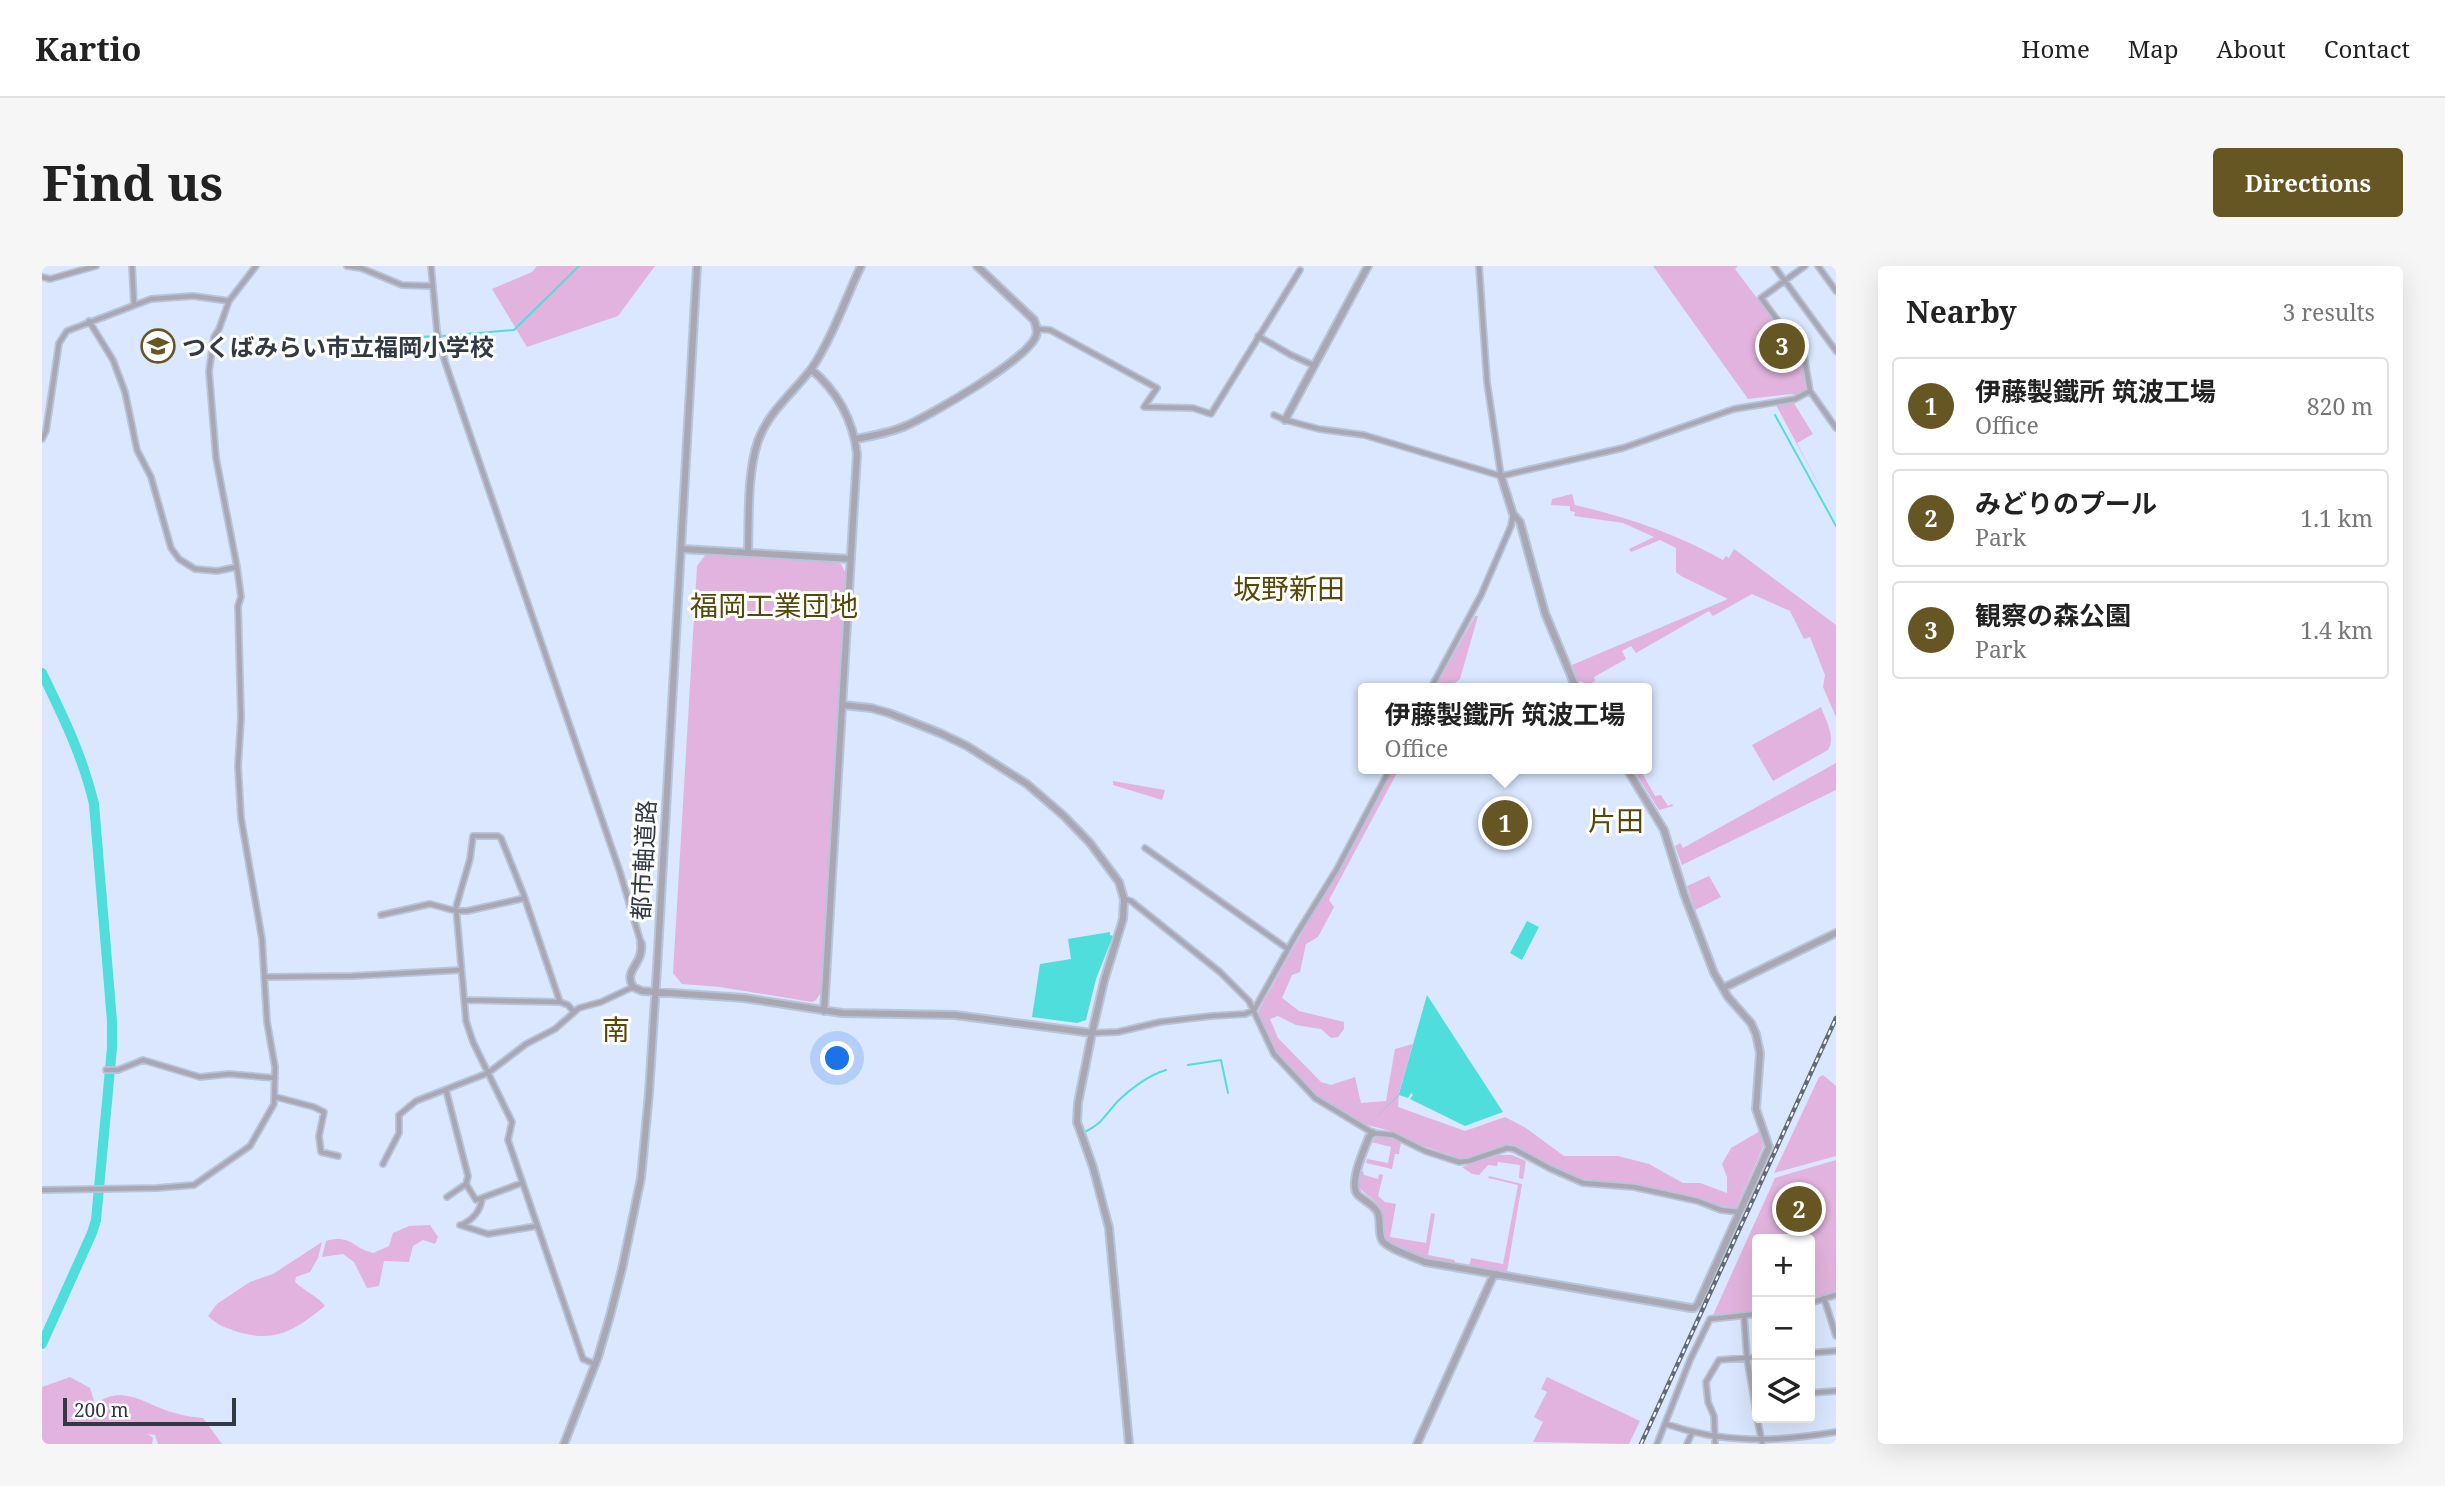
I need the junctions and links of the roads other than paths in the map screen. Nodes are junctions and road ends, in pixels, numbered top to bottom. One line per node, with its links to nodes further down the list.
1 (96, 266): 15 (street)
2 (132, 266): 20 (street)
3 (256, 266): 19 (street)
4 (347, 266): 17 (street)
5 (431, 266): 17 (street)
6 (697, 266): 35 (street, 都市軸道路)
7 (861, 266): 26 (street)
8 (977, 266): 22 (street)
9 (1368, 266): 25 (street)
10 (1479, 266): 33 (street)
11 (1774, 266): 16 (street)
12 (1805, 266): 16 (street)
13 (1818, 266): 18 (street)
14 (1300, 271): 23 (street)
15 (42, 277)
16 (1785, 281): 24 (street); 27 (street)
17 (432, 286): 50 (street)
18 (1836, 291)
19 (229, 301): 20 (street); 38 (street)
20 (134, 304): 21 (street)
21 (89, 321): 31 (street); 38 (street)
22 (1037, 329): 23 (street); 32 (street)
23 (1258, 336): 25 (street)
24 (1836, 351)
25 (1313, 365): 29 (street)
26 (811, 369): 32 (street); 36 (street)
27 (1810, 391): 30 (street); 33 (street)
28 (1274, 415): 29 (street)
29 (1285, 420): 33 (street)
30 (1836, 427)
31 (42, 439)
32 (856, 439): 37 (street)
33 (1501, 476): 34 (street)
34 (1513, 514): 39 (street); 40 (street)
35 (682, 549): 36 (street); 56 (street, 都市軸道路)
36 (748, 553): 37 (street)
37 (851, 559): 41 (street)
38 (237, 568): 53 (street)
39 (1434, 683)
40 (1574, 683)
41 (843, 705): 46 (street); 59 (street)
42 (1387, 774): 51 (street)
43 (1630, 774): 55 (street)
44 (1145, 848): 51 (street)
45 (525, 898): 47 (street); 47 (street); 58 (street)
46 (1124, 899): 60 (street); 62 (street)
47 (456, 911): 48 (street); 52 (street)
48 (381, 915)
49 (1836, 933): 55 (street)
50 (640, 943): 54 (street)
51 (1288, 949): 60 (street)
52 (461, 971): 53 (street); 57 (street)
53 (265, 977): 65 (street)
54 (633, 987): 56 (street); 61 (street)
55 (1723, 988): 76 (street)
56 (655, 991): 59 (street); 89 (street, 都市軸道路)
57 (466, 1000): 58 (street); 64 (street)
58 (559, 1002): 61 (street)
59 (824, 1010): 62 (street)
60 (1254, 1010): 62 (street); 68 (street)
61 (574, 1012): 64 (street)
62 (1092, 1033): 100 (street)
63 (109, 1070): 65 (street)
64 (488, 1073): 66 (street); 71 (street)
65 (275, 1078): 67 (street)
66 (446, 1090): 70 (street); 72 (street)
67 (275, 1097): 69 (street); 73 (street)
68 (1374, 1133): 76 (street); 78 (street)
69 (338, 1156)
70 (383, 1164)
71 (522, 1183): 75 (street); 77 (street)
72 (466, 1184): 74 (street); 75 (street)
73 (42, 1190)
74 (447, 1196)
75 (482, 1197): 77 (street)
76 (1739, 1212): 78 (street)
77 (537, 1226): 89 (street)
78 (1494, 1275): 101 (street)
79 (1836, 1295): 80 (street)
80 (1824, 1298): 81 (street); 84 (street)
81 (1815, 1301)
82 (1752, 1315): 83 (street)
83 (1744, 1316): 87 (street); 94 (street)
84 (1836, 1336)
85 (1836, 1351): 86 (street)
86 (1815, 1353)
87 (1747, 1358): 88 (street); 90 (street); 97 (street)
88 (1752, 1358)
89 (595, 1364): 99 (street, 都市軸道路)
90 (1752, 1380)
91 (1836, 1391): 92 (street)
92 (1815, 1393)
93 (1758, 1423): 98 (street)
94 (1666, 1424): 96 (street); 102 (street)
95 (1836, 1432): 98 (street)
96 (1691, 1435): 97 (street); 103 (street)
97 (1715, 1442): 98 (street)
98 (1762, 1442)
99 (564, 1444)
100 (1129, 1444)
101 (1416, 1444)
102 (1657, 1444)
103 (1687, 1444)

